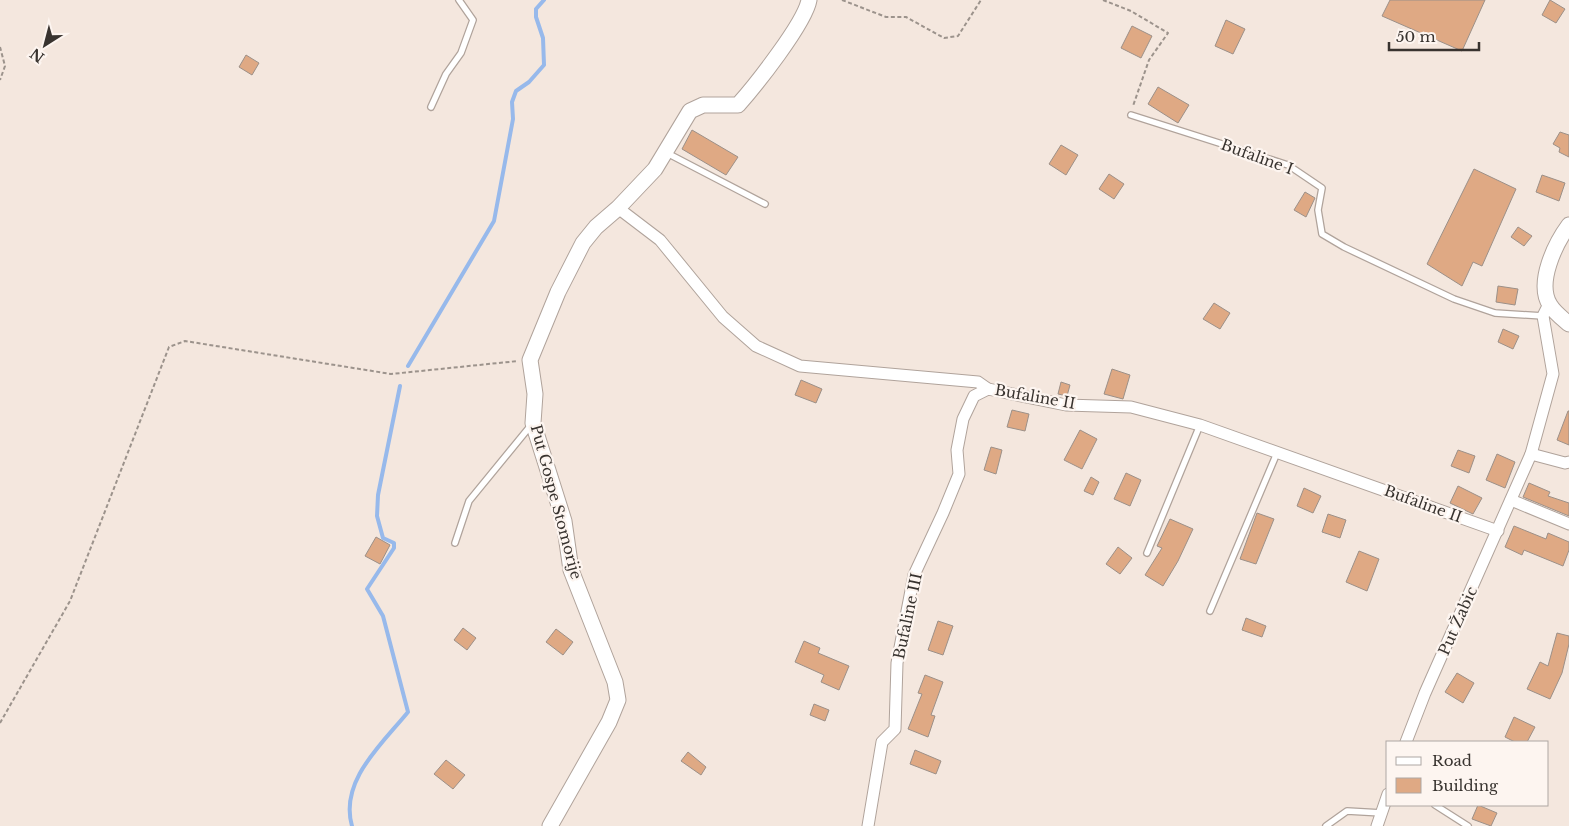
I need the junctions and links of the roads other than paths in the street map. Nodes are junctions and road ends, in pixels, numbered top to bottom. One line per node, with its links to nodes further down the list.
1 (459, 0): 3 (lane)
2 (809, 0): 5 (street)
3 (431, 108)
4 (1131, 116): 9 (lane, Bufaline I)
5 (665, 152): 6 (lane); 7 (street)
6 (765, 204)
7 (618, 208): 11 (street, Bufaline II); 12 (street, Put Gospe Stomorije)
8 (1569, 225): 9 (street)
9 (1546, 310): 10 (street); 15 (street, Put Žabic)
10 (1569, 324)
11 (988, 389): 13 (street, Bufaline II); 28 (street, Bufaline III)
12 (534, 423): 20 (lane); 27 (street, Put Gospe Stomorije)
13 (1200, 425): 14 (street, Bufaline II); 21 (lane)
14 (1276, 453): 19 (street, Bufaline II); 22 (lane)
15 (1531, 454): 16 (street); 17 (street, Put Žabic)
16 (1569, 462)
17 (1511, 500): 18 (street); 19 (street, Put Žabic)
18 (1569, 524)
19 (1498, 531): 23 (street, Put Žabic)
20 (455, 544)
21 (1148, 553)
22 (1210, 611)
23 (1406, 741)
24 (1386, 800): 26 (street)
25 (1438, 806): 31 (lane)
26 (1382, 813): 29 (lane); 30 (street)
27 (550, 826)
28 (868, 826)
29 (1326, 826)
30 (1377, 826)
31 (1468, 826)

